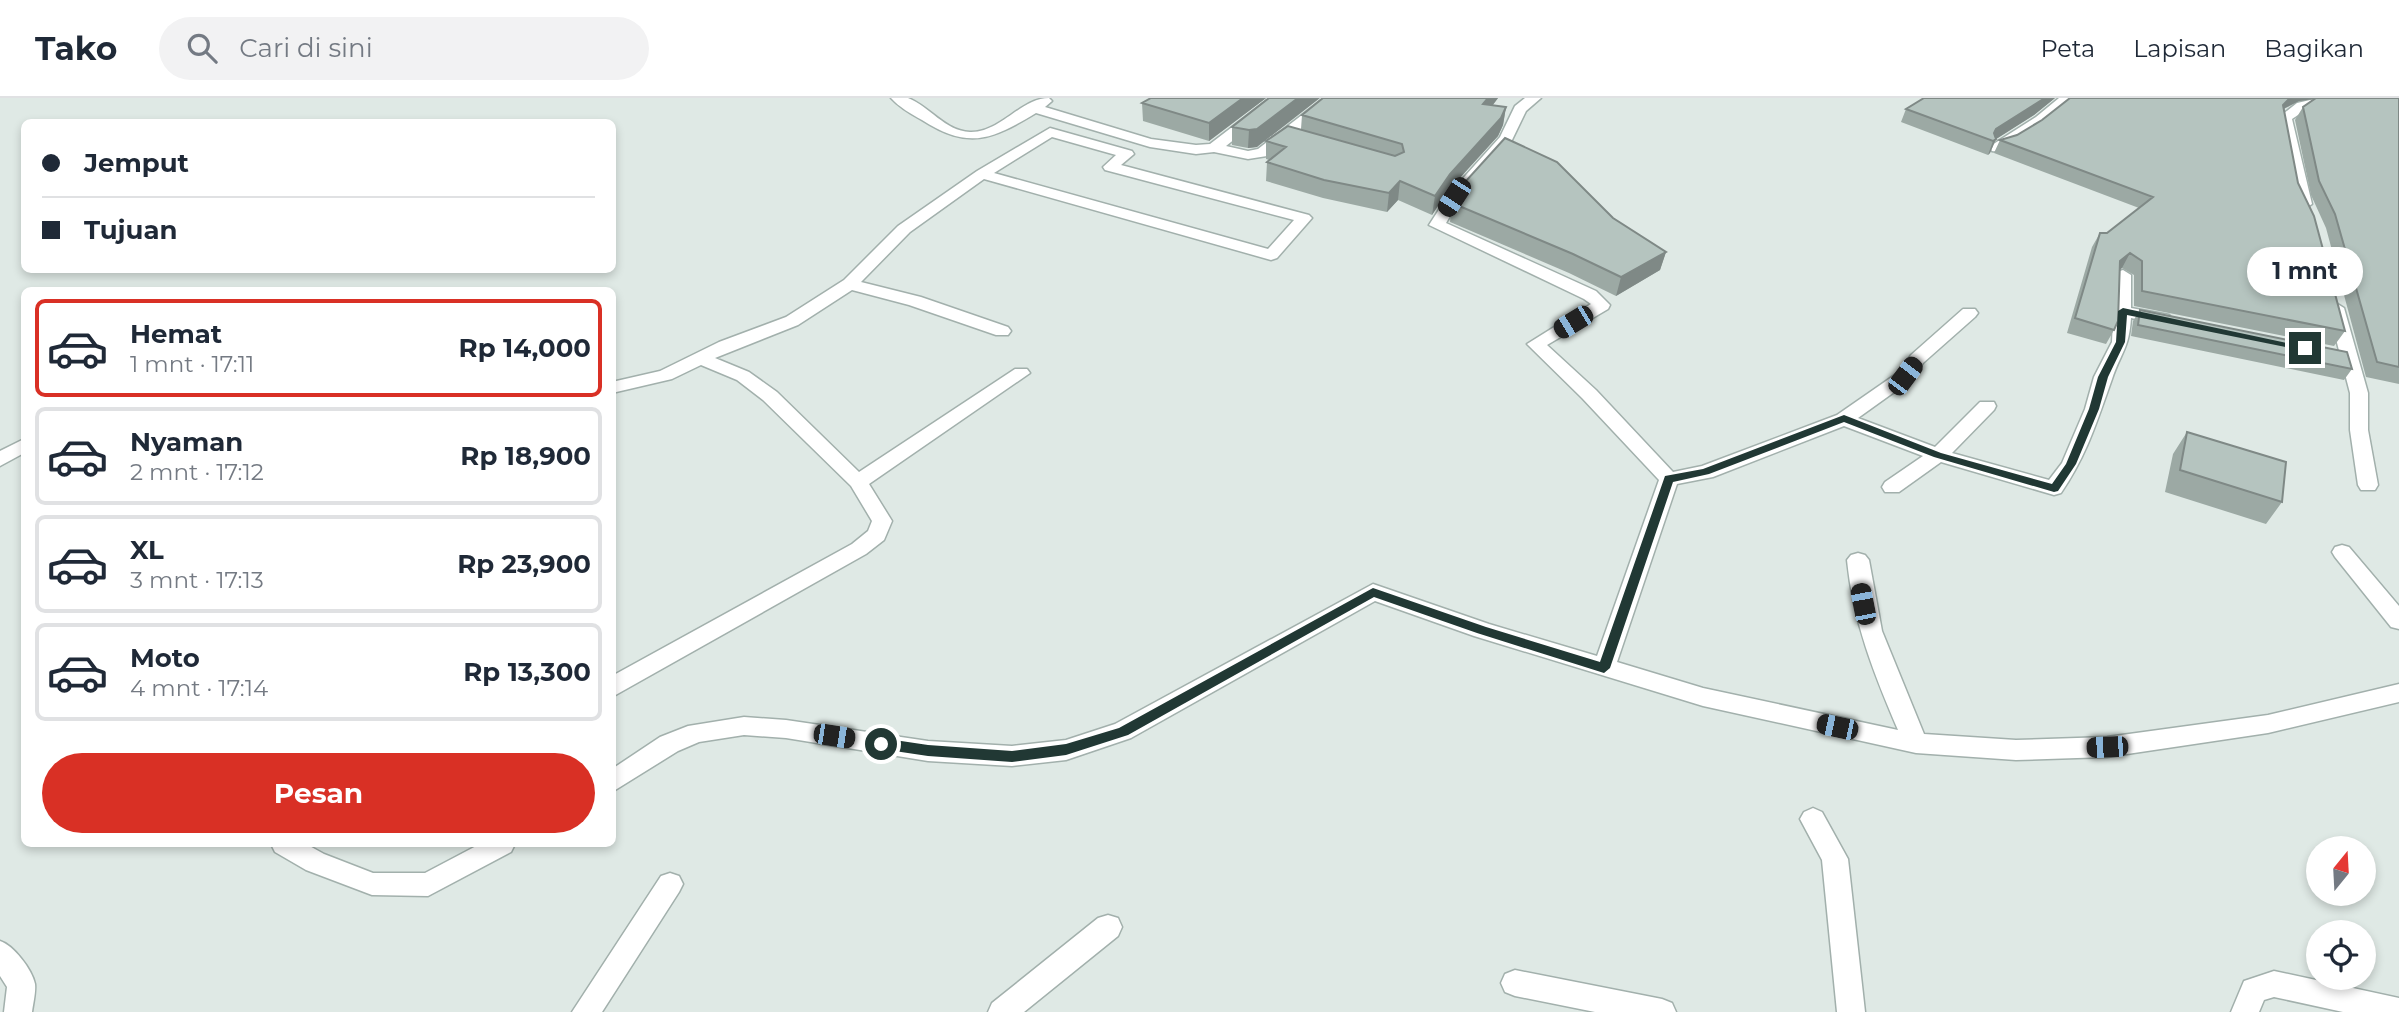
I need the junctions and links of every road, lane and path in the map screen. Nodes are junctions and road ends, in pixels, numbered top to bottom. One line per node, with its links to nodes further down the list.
1 (898, 98): 8 (street)
2 (1050, 98): 8 (street)
3 (1279, 98): 9 (street)
4 (1333, 98): 9 (street)
5 (1534, 98): 30 (street)
6 (2067, 98): 10 (street)
7 (2336, 98): 12 (street)
8 (1035, 108): 9 (street)
9 (1214, 148)
10 (1997, 148)
11 (982, 174): 11 (street); 14 (street)
12 (2310, 218)
13 (2123, 275): 16 (street)
14 (850, 285): 19 (street); 22 (street)
15 (2331, 291): 21 (street)
16 (2123, 311): 18 (street); 28 (street)
17 (1969, 313): 26 (street)
18 (2187, 324)
19 (1002, 331)
20 (2325, 352): 21 (street)
21 (2350, 357): 32 (street)
22 (701, 358): 24 (street); 31 (street)
23 (1021, 373): 31 (street)
24 (616, 387)
25 (1987, 405): 28 (street)
26 (1844, 418): 28 (street); 30 (street)
27 (21, 446): 29 (street)
28 (1938, 455): 33 (street)
29 (0, 460)
30 (1669, 479): 37 (street)
31 (858, 482): 38 (street)
32 (2368, 485)
33 (1892, 487)
34 (2342, 552): 36 (street)
35 (1858, 560): 40 (street)
36 (2399, 621)
37 (1604, 668): 40 (street); 41 (street)
38 (616, 685)
39 (2399, 693): 40 (street)
40 (1916, 743)
41 (616, 779)
42 (1813, 819): 54 (street)
43 (289, 847): 44 (street)
44 (497, 847)
45 (670, 884): 51 (street)
46 (1108, 927): 52 (street)
47 (0, 953): 50 (street)
48 (1514, 983): 53 (street)
49 (2399, 1011): 55 (street)
50 (18, 1012)
51 (586, 1012)
52 (1002, 1012)
53 (1662, 1012)
54 (1852, 1012)
55 (2245, 1012)

